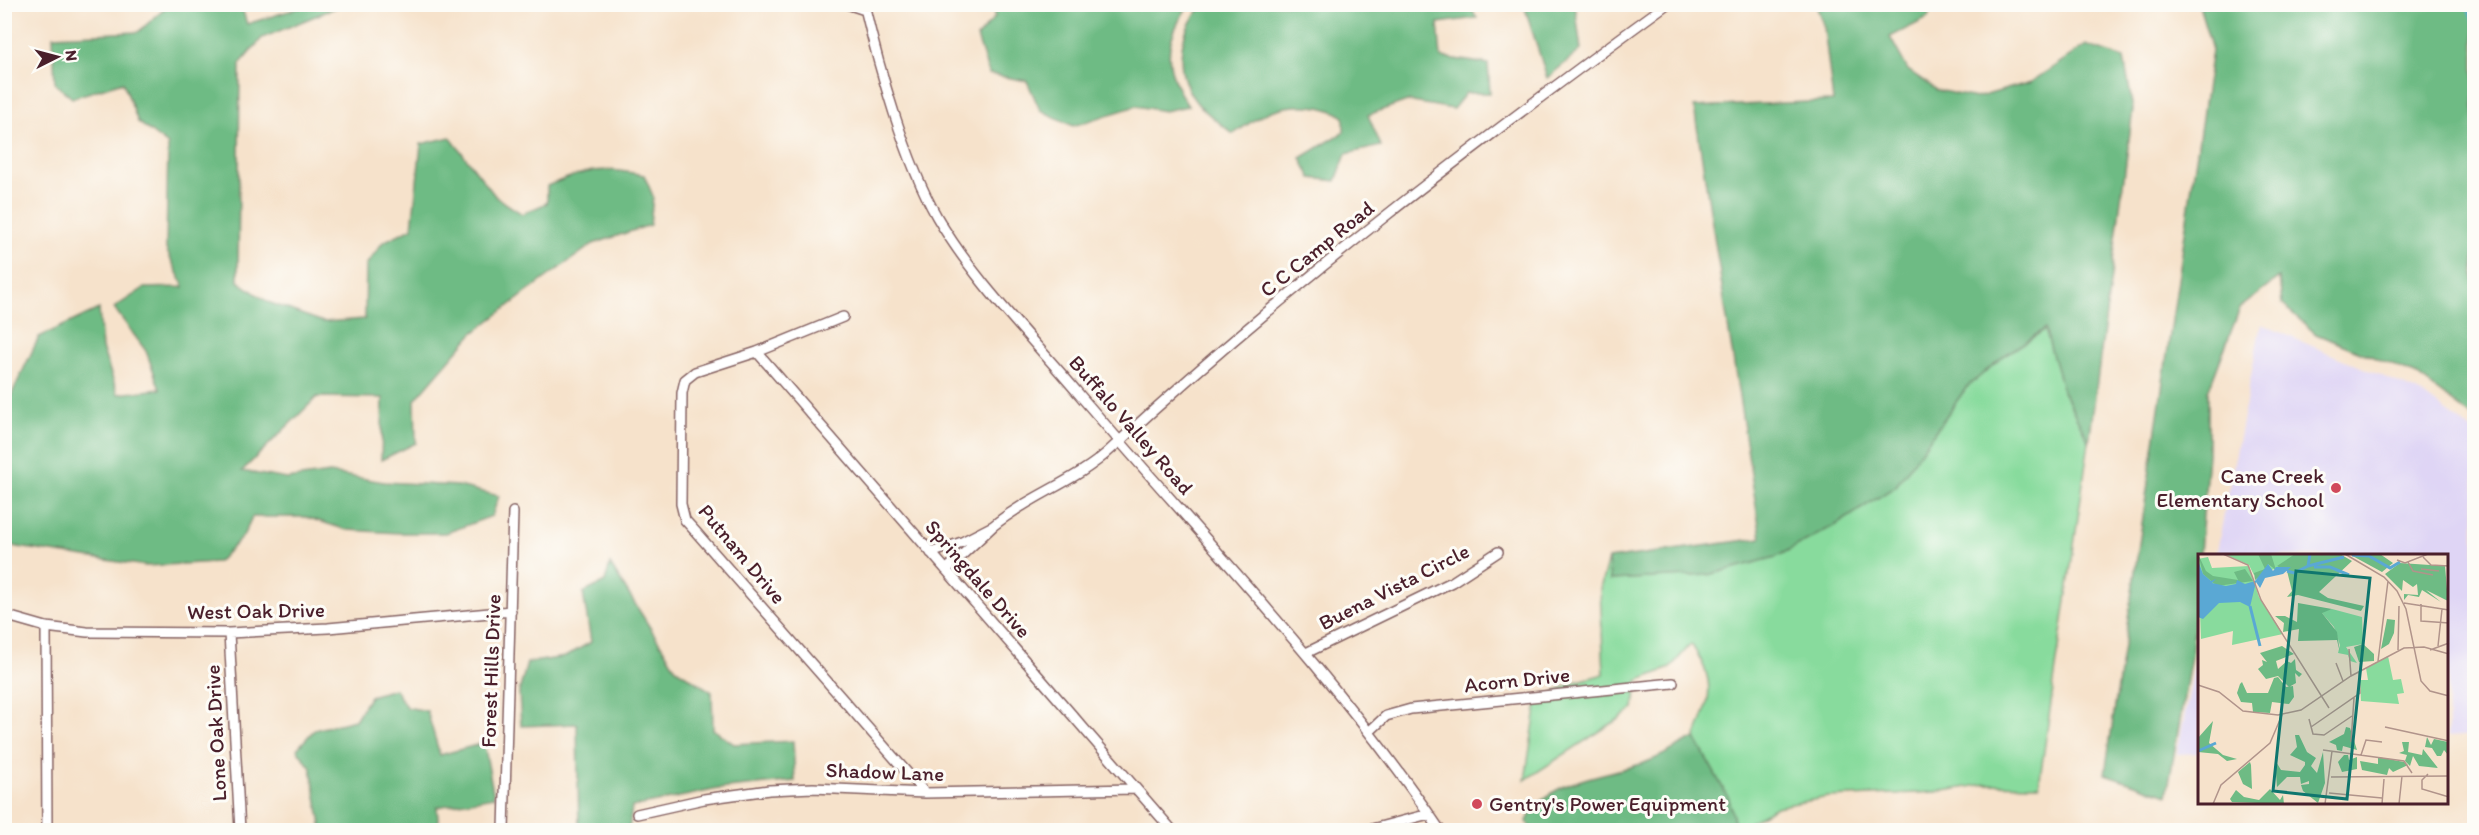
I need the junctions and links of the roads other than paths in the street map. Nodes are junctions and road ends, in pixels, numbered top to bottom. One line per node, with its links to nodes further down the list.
1 (847, 4): 3 (street)
2 (1667, 4): 6 (street, C C Camp Road)
3 (864, 7): 6 (street, Buffalo Valley Road)
4 (843, 317): 5 (street, Putnam Drive)
5 (757, 352): 10 (street, Springdale Drive); 20 (street, Putnam Drive)
6 (1119, 440): 8 (street, C C Camp Road); 16 (street, Buffalo Valley Road)
7 (513, 512): 12 (street, Forest Hills Drive)
8 (993, 526): 10 (street); 11 (street)
9 (1498, 552): 16 (street, Buena Vista Circle)
10 (931, 553): 11 (street, Springdale Drive)
11 (946, 570): 19 (street, Springdale Drive)
12 (511, 611): 15 (street, West Oak Drive); 25 (street, Forest Hills Drive)
13 (4, 615): 14 (street, West Oak Drive)
14 (46, 627): 15 (street, West Oak Drive); 23 (street)
15 (229, 633): 24 (street, Lone Oak Drive)
16 (1306, 653): 18 (street, Buffalo Valley Road)
17 (1673, 682): 18 (street, Acorn Drive)
18 (1370, 731): 22 (street, Buffalo Valley Road)
19 (1135, 789): 20 (street, Shadow Lane); 26 (street, Springdale Drive)
20 (925, 792): 21 (street, Shadow Lane)
21 (637, 814)
22 (1429, 814): 27 (street); 28 (street, Buffalo Valley Road)
23 (47, 831)
24 (240, 831)
25 (504, 831)
26 (1172, 831)
27 (1368, 831)
28 (1440, 831)

